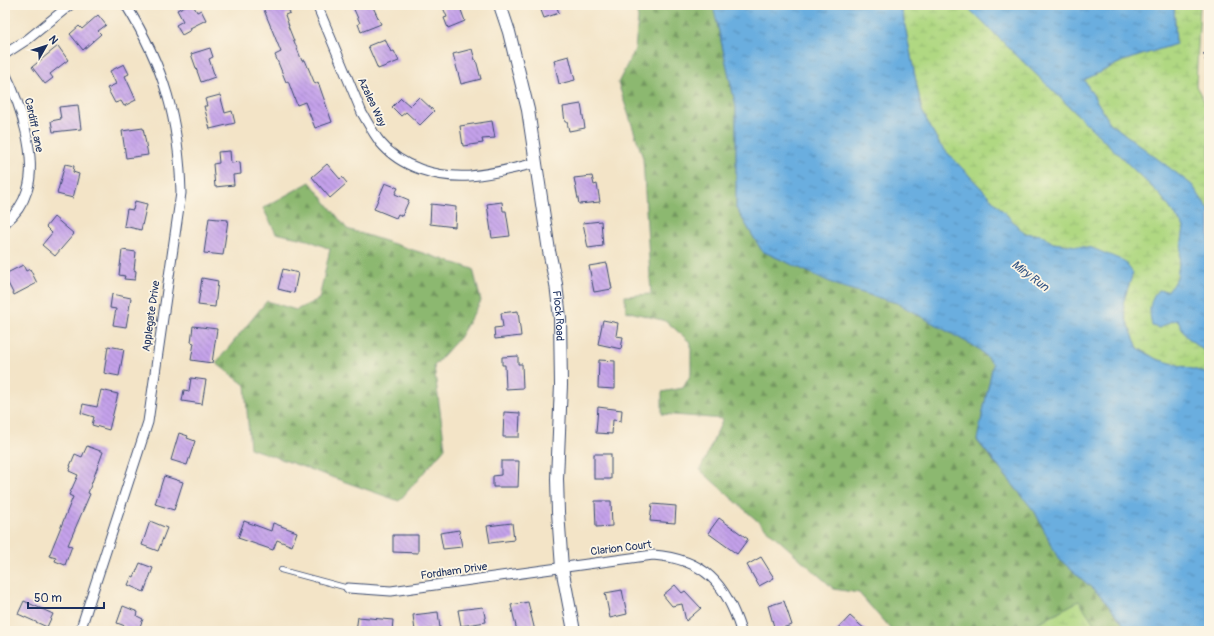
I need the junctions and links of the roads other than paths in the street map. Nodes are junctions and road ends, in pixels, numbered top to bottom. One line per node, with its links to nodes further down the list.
1 (70, 5): 5 (street)
2 (126, 5): 12 (street, Applegate Drive)
3 (318, 5): 7 (street, Azalea Way)
4 (500, 5): 7 (street, Flock Road)
5 (5, 54)
6 (5, 73): 8 (street, Cardiff Lane)
7 (536, 163): 9 (street, Flock Road)
8 (5, 224)
9 (562, 568): 11 (street, Fordham Drive); 13 (street, Flock Road); 14 (street, Clarion Court)
10 (280, 570): 11 (lane)
11 (348, 588)
12 (80, 631)
13 (574, 631)
14 (741, 631)

